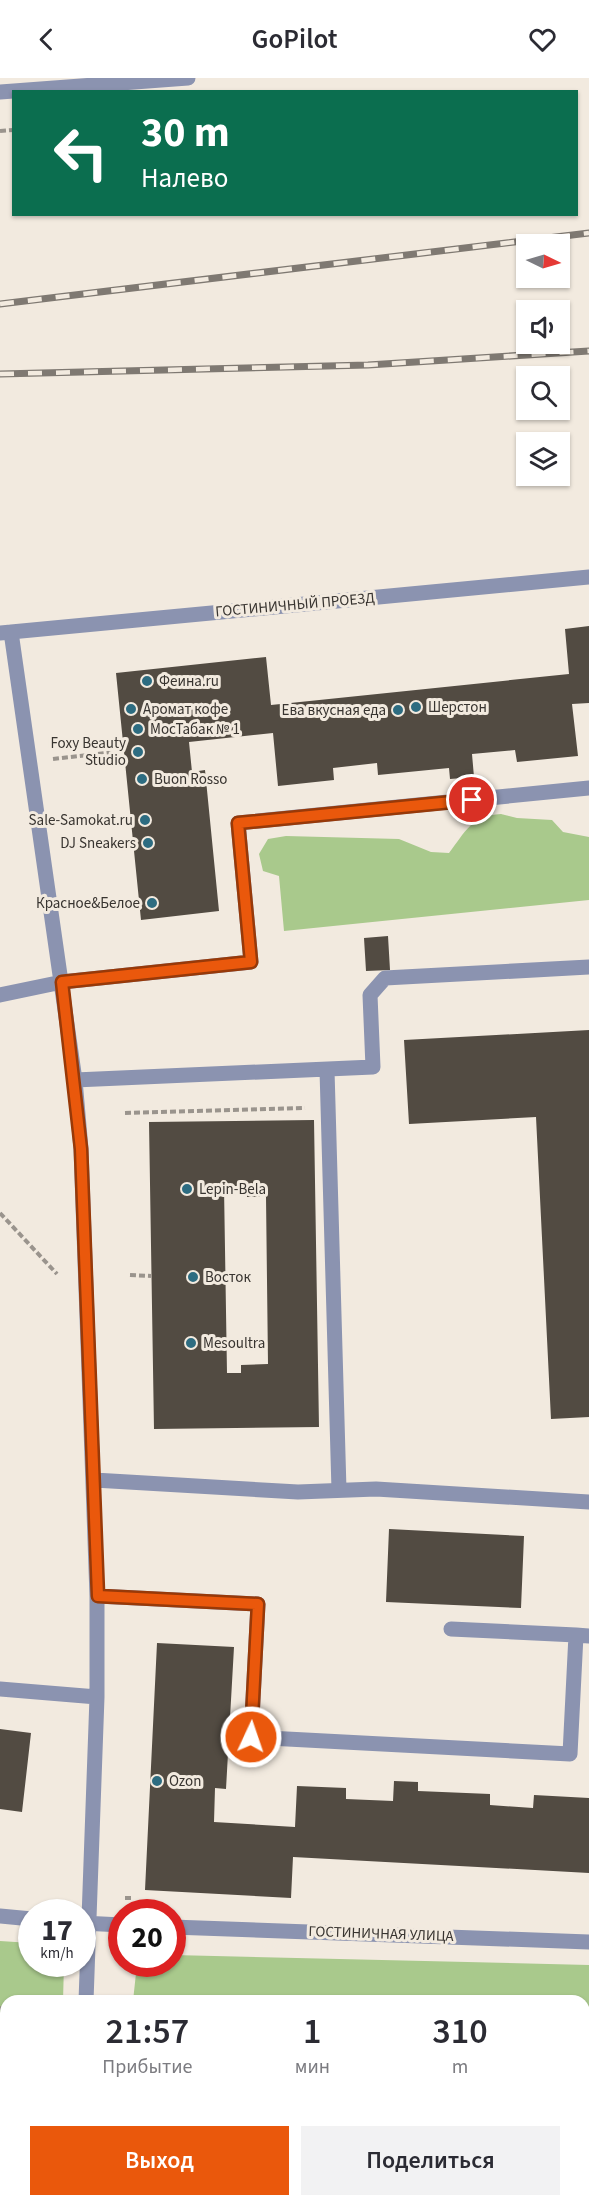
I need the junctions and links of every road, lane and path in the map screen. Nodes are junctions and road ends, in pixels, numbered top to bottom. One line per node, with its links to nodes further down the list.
1 (188, 78): 2 (street)
2 (94, 88): 3 (street)
3 (47, 90)
4 (589, 577): 5 (street, ГОСТИНИЧНЫЙ ПРОЕЗД)
5 (6, 633): 7 (street)
6 (115, 752): 7 (path)
7 (30, 761): 10 (street)
8 (589, 788): 12 (street)
9 (124, 841): 10 (path)
10 (43, 849): 12 (street)
11 (589, 968): 14 (street)
12 (62, 982): 13 (street); 15 (street)
13 (0, 994)
14 (327, 1070): 15 (street); 16 (street)
15 (75, 1080): 22 (street)
16 (328, 1107): 17 (path); 23 (street)
17 (125, 1113)
18 (0, 1213): 19 (path)
19 (57, 1274)
20 (130, 1275): 21 (path)
21 (151, 1276)
22 (94, 1480): 23 (street); 25 (street)
23 (339, 1490): 24 (street)
24 (589, 1502)
25 (98, 1596): 27 (street); 29 (street)
26 (451, 1629): 27 (street)
27 (583, 1636)
28 (0, 1689): 29 (street)
29 (97, 1697): 32 (street)
30 (125, 1898): 31 (path)
31 (134, 1898)
32 (87, 1899)
33 (0, 1916): 34 (street)
34 (18, 1918)
35 (186, 1928): 36 (street, ГОСТИНИЧНАЯ УЛИЦА)
36 (589, 1942)
37 (86, 1977): 38 (street)
38 (86, 1995)

